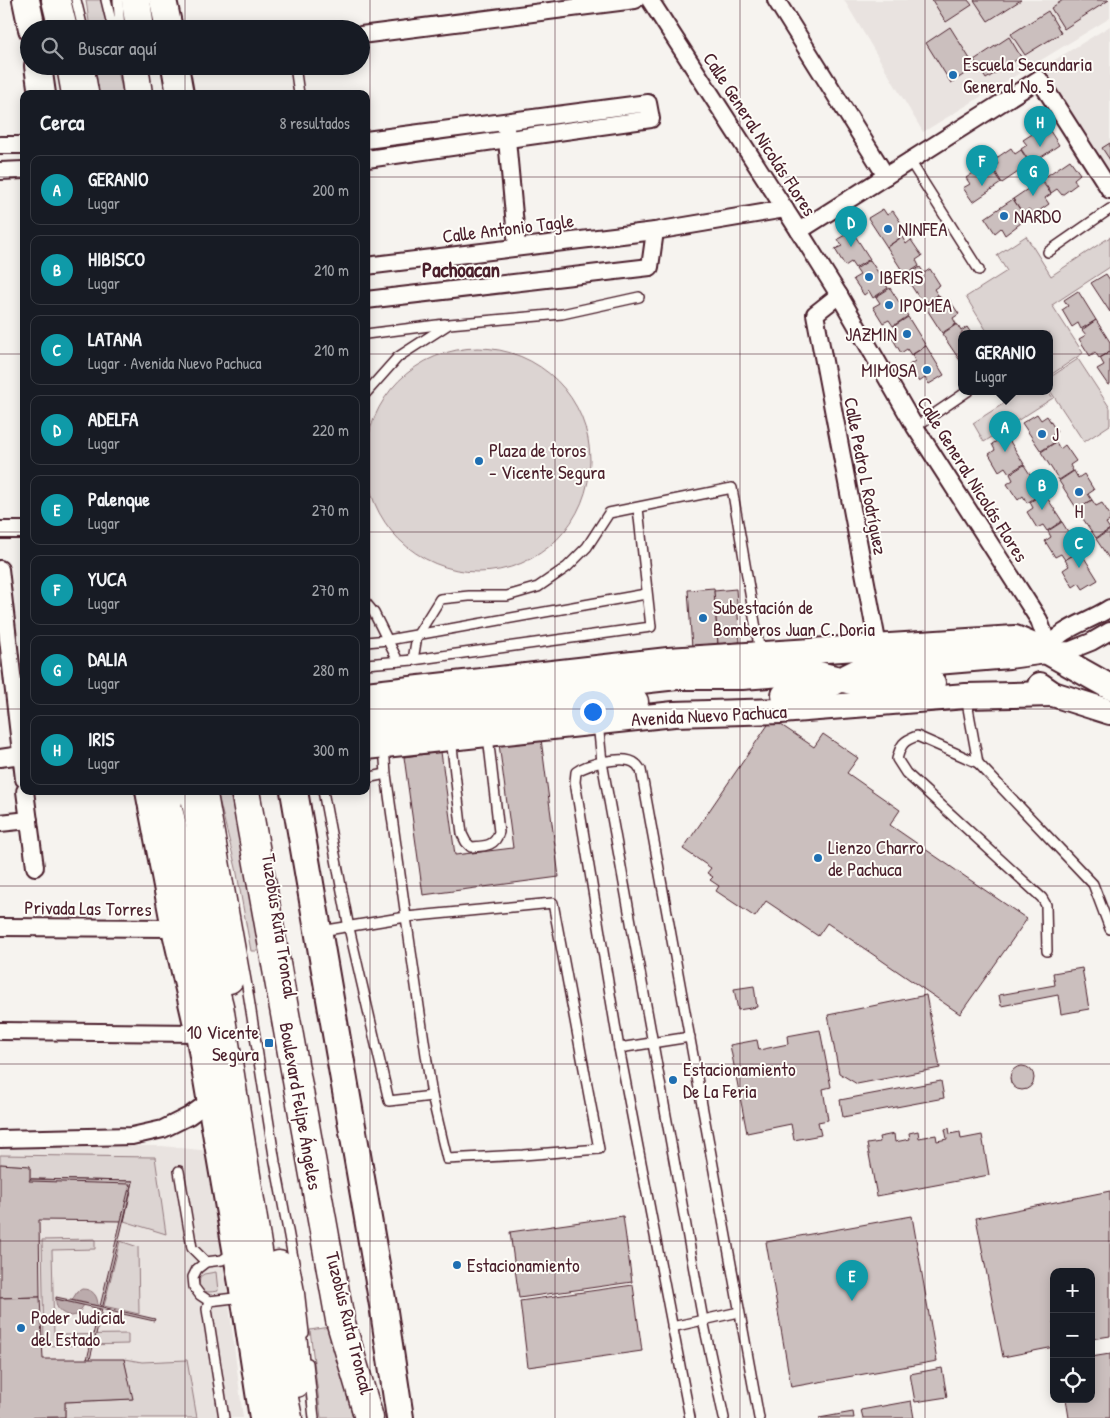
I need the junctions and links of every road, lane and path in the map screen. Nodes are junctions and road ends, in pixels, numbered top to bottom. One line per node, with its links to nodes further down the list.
1 (26, 0): 12 (main road)
2 (56, 0): 13 (highway); 14 (highway)
3 (78, 0): 15 (lane)
4 (106, 0): 16 (lane)
5 (118, 0): 17 (lane)
6 (127, 0): 18 (highway)
7 (136, 0): 19 (highway)
8 (163, 0): 20 (main road)
9 (635, 0): 21 (street)
10 (650, 0): 51 (street, Calle General Nicolás Flores)
11 (776, 0): 49 (street)
12 (30, 20)
13 (56, 20)
14 (61, 20)
15 (81, 20)
16 (111, 20)
17 (119, 20)
18 (128, 20)
19 (139, 20)
20 (167, 20)
21 (370, 34)
22 (39, 75): 30 (main road)
23 (57, 75): 31 (highway)
24 (73, 75): 32 (highway)
25 (91, 75): 33 (lane)
26 (135, 75): 34 (highway)
27 (147, 75): 35 (highway)
28 (177, 75): 36 (main road)
29 (296, 75): 37 (lane)
30 (41, 90)
31 (59, 90)
32 (75, 90)
33 (93, 90)
34 (137, 90)
35 (149, 90)
36 (179, 90)
37 (298, 90)
38 (506, 122): 39 (street); 41 (street); 41 (street)
39 (412, 134): 40 (street); 44 (street)
40 (370, 139)
41 (507, 139): 44 (street); 55 (street)
42 (0, 145): 43 (street)
43 (20, 145)
44 (415, 152): 45 (street)
45 (370, 159)
46 (910, 161): 49 (street); 50 (street); 58 (lane)
47 (0, 170): 48 (street)
48 (20, 170)
49 (886, 176): 53 (street)
50 (1110, 190)
51 (785, 209): 53 (street, Calle General Nicolás Flores); 54 (street, Calle Antonio Tagle)
52 (1110, 209): 56 (lane)
53 (799, 230): 59 (street, Calle General Nicolás Flores)
54 (655, 231): 55 (street, Calle Antonio Tagle); 61 (street)
55 (517, 248): 57 (street, Calle Antonio Tagle)
56 (1048, 252)
57 (370, 266)
58 (979, 270)
59 (839, 295): 66 (street, Calle General Nicolás Flores); 79 (street, Calle Pedro L Rodríguez)
60 (639, 297): 62 (lane)
61 (370, 300)
62 (449, 324): 63 (lane); 64 (lane)
63 (370, 334)
64 (370, 388)
65 (962, 395): 66 (lane)
66 (914, 427): 80 (street, Calle General Nicolás Flores)
67 (638, 508): 71 (lane); 76 (lane); 81 (lane)
68 (0, 530): 69 (street)
69 (20, 530)
70 (0, 569): 72 (street)
71 (646, 594): 76 (lane); 82 (lane)
72 (2, 605): 97 (street)
73 (370, 608): 77 (lane)
74 (1110, 608): 80 (street)
75 (1110, 631): 80 (street)
76 (417, 636): 77 (lane); 82 (lane)
77 (388, 640): 78 (lane); 83 (lane)
78 (370, 642)
79 (878, 646): 80 (main road); 81 (main road)
80 (1046, 651): 85 (main road); 86 (main road); 89 (main road)
81 (760, 654): 88 (main road)
82 (413, 660): 83 (lane)
83 (398, 661): 84 (lane)
84 (370, 664)
85 (840, 680): 87 (main road); 89 (main road)
86 (1110, 687)
87 (633, 692): 91 (highway); 96 (highway)
88 (370, 694)
89 (1053, 694): 90 (main road, Avenida Nuevo Pachuca); 92 (main road)
90 (966, 696): 93 (main road, Avenida Nuevo Pachuca); 101 (lane)
91 (370, 712)
92 (1110, 712)
93 (598, 722): 94 (main road, Avenida Nuevo Pachuca); 100 (lane)
94 (488, 734): 95 (main road, Avenida Nuevo Pachuca); 95 (lane)
95 (451, 738): 96 (main road, Avenida Nuevo Pachuca)
96 (372, 742): 102 (lane)
97 (20, 747)
98 (20, 755): 99 (street)
99 (0, 758)
100 (602, 762): 126 (lane); 127 (lane); 128 (lane)
101 (978, 763): 121 (lane); 123 (lane)
102 (386, 774): 103 (lane); 117 (lane)
103 (370, 777)
104 (26, 795): 114 (street)
105 (150, 795): 119 (main road)
106 (169, 795): 144 (highway)
107 (195, 795): 145 (highway)
108 (213, 795): 146 (lane, Tuzobús Ruta Troncal)
109 (244, 795): 131 (lane, Tuzobús Ruta Troncal)
110 (244, 795): 141 (highway, Boulevard Felipe Ángeles)
111 (254, 795): 141 (highway)
112 (295, 795): 122 (main road)
113 (324, 795): 120 (lane)
114 (29, 820): 115 (street); 116 (street)
115 (0, 823)
116 (35, 867)
117 (406, 917): 120 (lane); 129 (lane); 129 (lane)
118 (0, 927): 119 (street, Privada Las Torres)
119 (175, 928): 125 (main road)
120 (349, 928): 122 (lane); 129 (lane)
121 (1110, 929)
122 (318, 932): 148 (main road)
123 (1047, 951)
124 (0, 1031): 125 (street)
125 (199, 1033): 130 (main road)
126 (690, 1037): 127 (lane); 138 (lane)
127 (653, 1043): 128 (lane); 139 (lane)
128 (620, 1048): 140 (lane)
129 (432, 1096)
130 (210, 1101): 132 (street); 134 (main road)
131 (293, 1111)
132 (0, 1139)
133 (179, 1171): 135 (lane)
134 (236, 1250): 135 (lane); 137 (main road)
135 (206, 1262): 136 (lane)
136 (209, 1300): 137 (lane); 142 (lane)
137 (245, 1301): 143 (main road)
138 (740, 1312): 139 (lane); 151 (lane)
139 (703, 1320): 140 (lane); 150 (lane)
140 (672, 1327): 149 (lane)
141 (354, 1385): 147 (highway, Boulevard Felipe Ángeles)
142 (224, 1418)
143 (262, 1418)
144 (288, 1418)
145 (299, 1418)
146 (314, 1418)
147 (369, 1418)
148 (400, 1418)
149 (690, 1418)
150 (724, 1418)
151 (759, 1418)

